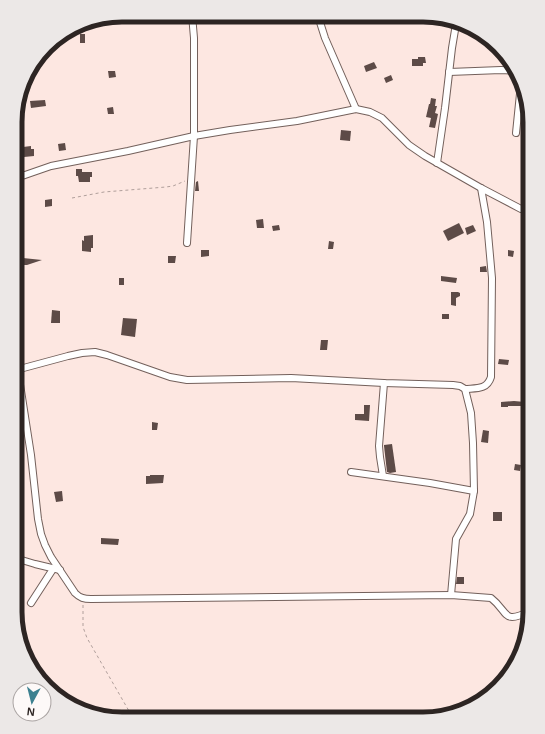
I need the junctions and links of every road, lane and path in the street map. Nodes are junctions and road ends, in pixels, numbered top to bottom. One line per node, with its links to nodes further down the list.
1 (193, 22): 9 (street)
2 (320, 22): 7 (street)
3 (455, 28): 5 (street)
4 (509, 71): 5 (street)
5 (449, 72): 10 (street)
6 (520, 97): 8 (street)
7 (356, 109): 9 (street); 10 (street)
8 (516, 133)
9 (194, 136): 11 (street); 12 (street)
10 (437, 163): 13 (street)
11 (22, 176)
12 (191, 179): 14 (path); 16 (street)
13 (481, 188): 15 (street); 19 (street)
14 (72, 198)
15 (523, 210)
16 (187, 243)
17 (22, 369): 18 (street)
18 (384, 383): 19 (street); 22 (street)
19 (465, 389): 23 (street)
20 (22, 400): 25 (street)
21 (351, 472): 22 (street)
22 (383, 476): 23 (street)
23 (474, 491): 26 (street)
24 (22, 560): 25 (street)
25 (57, 569): 27 (street); 28 (street)
26 (451, 596): 27 (street); 29 (street)
27 (84, 598): 30 (path)
28 (31, 603)
29 (523, 614)
30 (130, 712)

